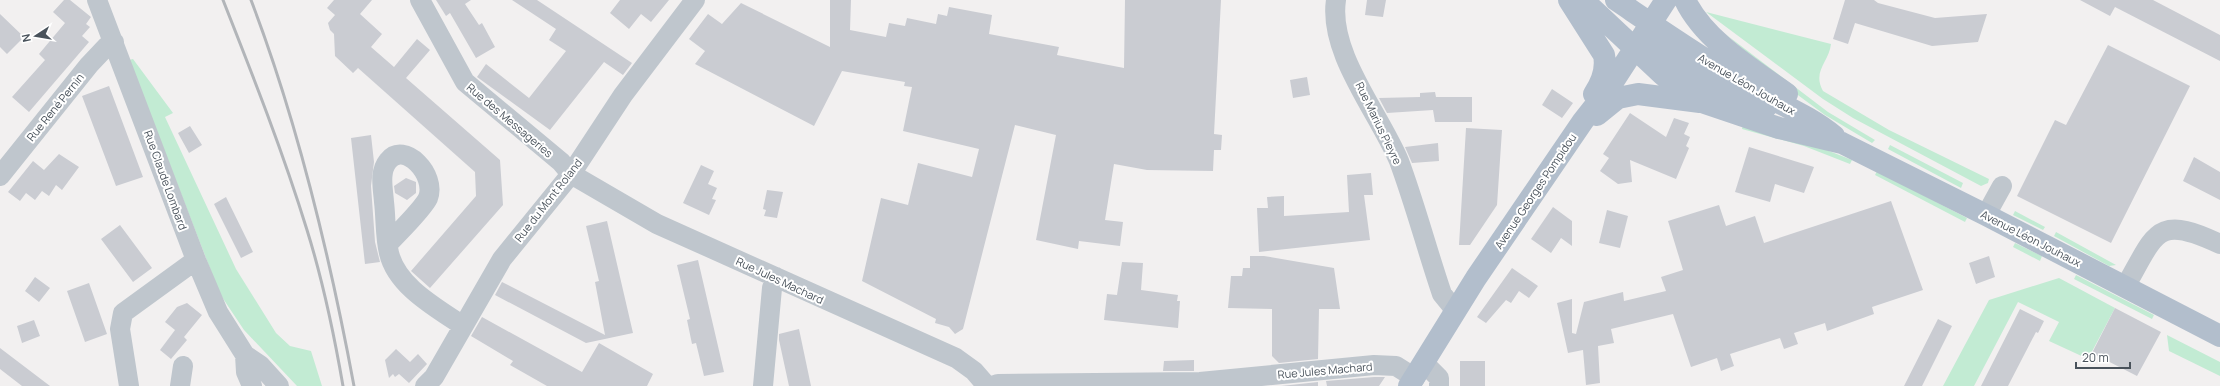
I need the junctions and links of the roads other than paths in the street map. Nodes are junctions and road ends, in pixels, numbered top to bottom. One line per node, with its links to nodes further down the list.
1 (97, 0): 11 (street, Rue Claude Lombard)
2 (420, 0): 17 (street, Rue des Messageries)
3 (695, 0): 17 (street, Rue du Mont Roland)
4 (1336, 0): 26 (street, Rue Marius Pieyre)
5 (1569, 0): 14 (main road)
6 (1583, 0): 12 (main road, Avenue Léon Jouhaux)
7 (1616, 0): 10 (main road, Avenue Léon Jouhaux)
8 (1666, 0): 10 (main road, Avenue Georges Pompidou)
9 (1685, 0): 15 (main road)
10 (1651, 24): 12 (main road, Avenue Georges Pompidou); 15 (main road, Avenue Léon Jouhaux)
11 (114, 42): 18 (street, Rue René Pernin); 23 (street, Rue Claude Lombard)
12 (1635, 48): 13 (main road, Avenue Léon Jouhaux); 14 (main road, Avenue Georges Pompidou); 15 (main road)
13 (1705, 103): 14 (main road); 16 (main road, Avenue Léon Jouhaux)
14 (1583, 121): 26 (main road, Avenue Georges Pompidou)
15 (1823, 127): 16 (main road, Avenue Léon Jouhaux)
16 (1842, 143): 20 (main road, Avenue Léon Jouhaux)
17 (571, 174): 24 (street, Rue Jules Machard); 27 (street, Rue du Mont Roland)
18 (0, 176)
19 (2002, 186): 20 (street)
20 (1986, 214): 25 (main road, Avenue Léon Jouhaux)
21 (388, 244): 27 (street)
22 (2220, 244): 25 (street)
23 (196, 260): 29 (street, Rue Claude Lombard); 32 (street)
24 (776, 277): 37 (street); 38 (street, Rue Jules Machard)
25 (2125, 287): 28 (main road, Avenue Léon Jouhaux)
26 (1456, 310): 31 (main road, Avenue Georges Pompidou)
27 (463, 326): 36 (street, Rue du Mont Roland)
28 (2220, 336)
29 (245, 355): 34 (street, Rue Claude Lombard); 35 (street, Rue Claude Lombard)
30 (183, 366): 33 (street)
31 (1416, 376): 39 (street, Rue Jules Machard); 40 (street, Rue Jules Machard)
32 (129, 386)
33 (180, 386)
34 (252, 386)
35 (279, 386)
36 (425, 386)
37 (763, 386)
38 (987, 386)
39 (992, 386)
40 (1439, 386)

